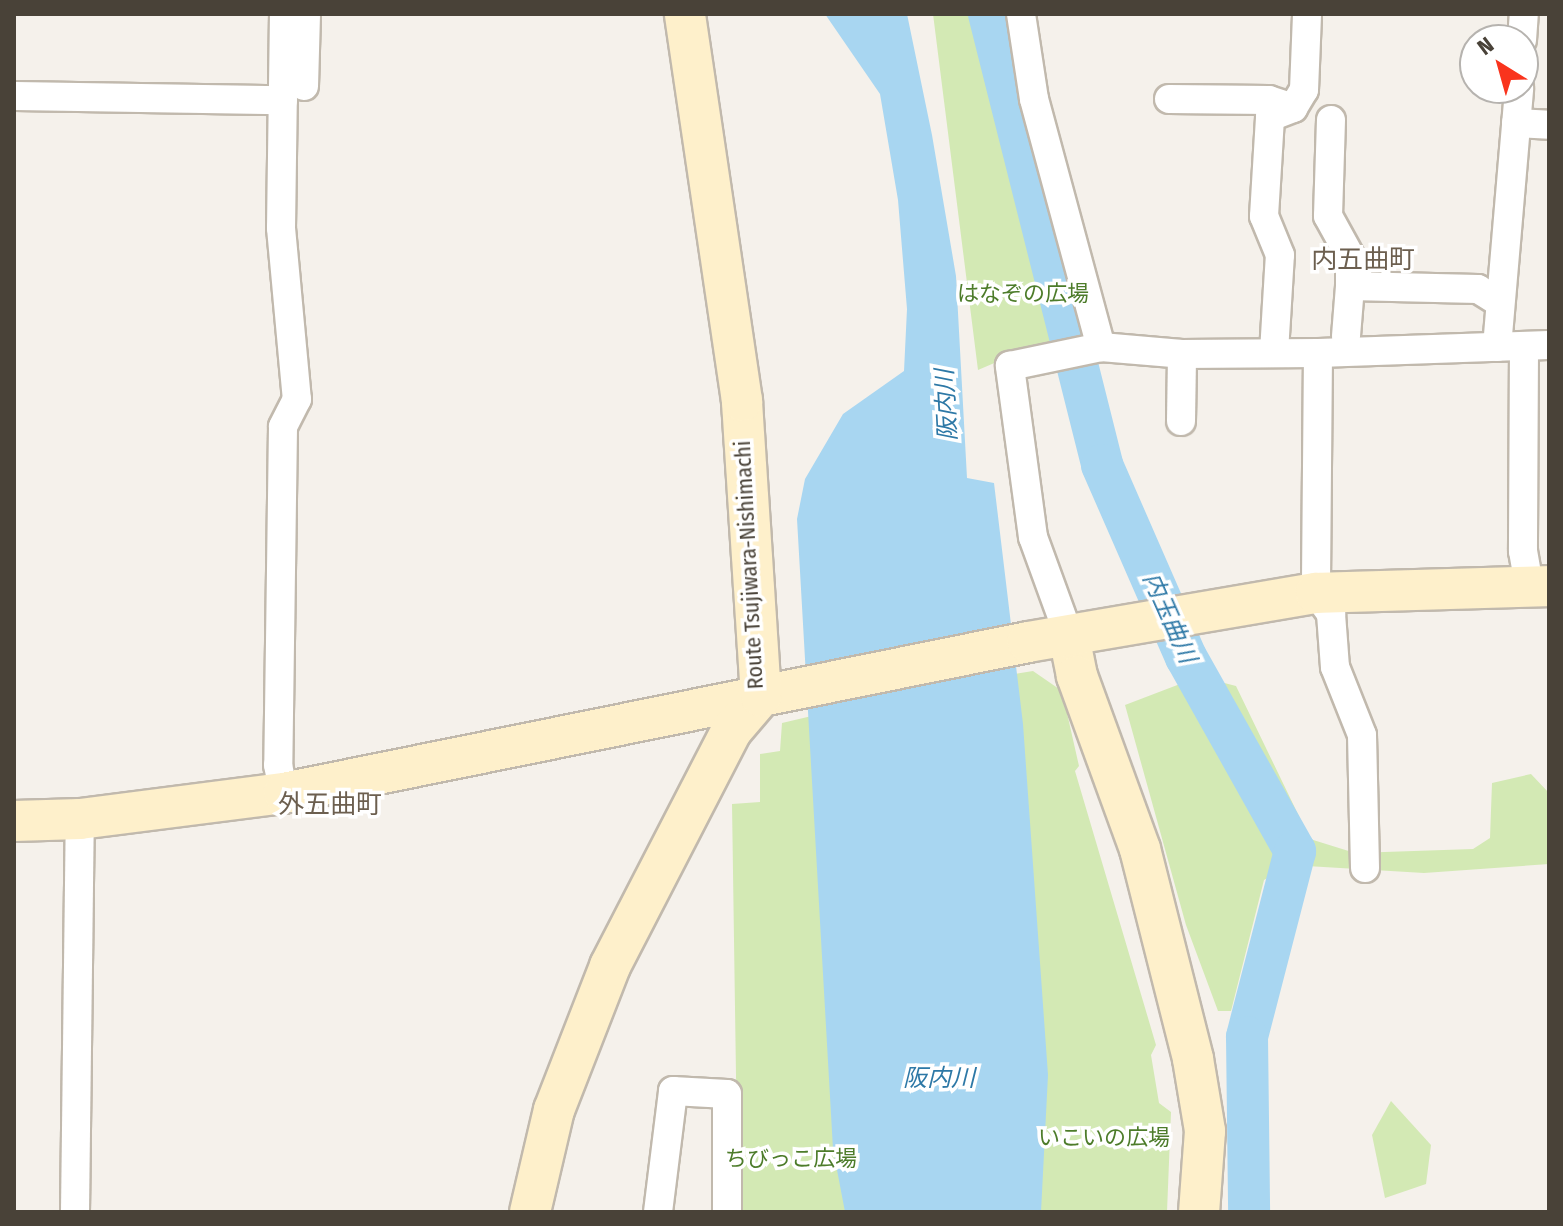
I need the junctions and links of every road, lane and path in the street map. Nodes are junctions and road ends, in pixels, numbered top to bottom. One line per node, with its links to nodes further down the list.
1 (284, 14): 6 (street)
2 (306, 14): 6 (street)
3 (685, 14): 26 (street, Route Tsujiwara-Nishimachi)
4 (1021, 14): 17 (street)
5 (1307, 14): 10 (street)
6 (294, 93): 7 (street); 27 (street)
7 (14, 96)
8 (1169, 99): 10 (street)
9 (1518, 104): 12 (street)
10 (1293, 108): 19 (street)
11 (1331, 120): 14 (street)
12 (1516, 123): 13 (street); 15 (street)
13 (1549, 125)
14 (1350, 286): 15 (street); 16 (street)
15 (1499, 302): 18 (street)
16 (1346, 336)
17 (1093, 347): 21 (street); 25 (street)
18 (1524, 347): 20 (street); 23 (street)
19 (1274, 352): 20 (street); 21 (street)
20 (1318, 353): 24 (street)
21 (1182, 354): 22 (street)
22 (1181, 421)
23 (1539, 586): 24 (street)
24 (1316, 593): 25 (street); 30 (street)
25 (1069, 636): 26 (street); 35 (street)
26 (761, 696): 27 (street); 32 (street, Route Tsujiwara-Nishimachi)
27 (284, 793): 28 (street)
28 (80, 819): 29 (street); 31 (street)
29 (14, 821)
30 (1365, 868)
31 (75, 1212)
32 (530, 1212)
33 (658, 1212): 34 (street)
34 (727, 1212)
35 (1199, 1212)

